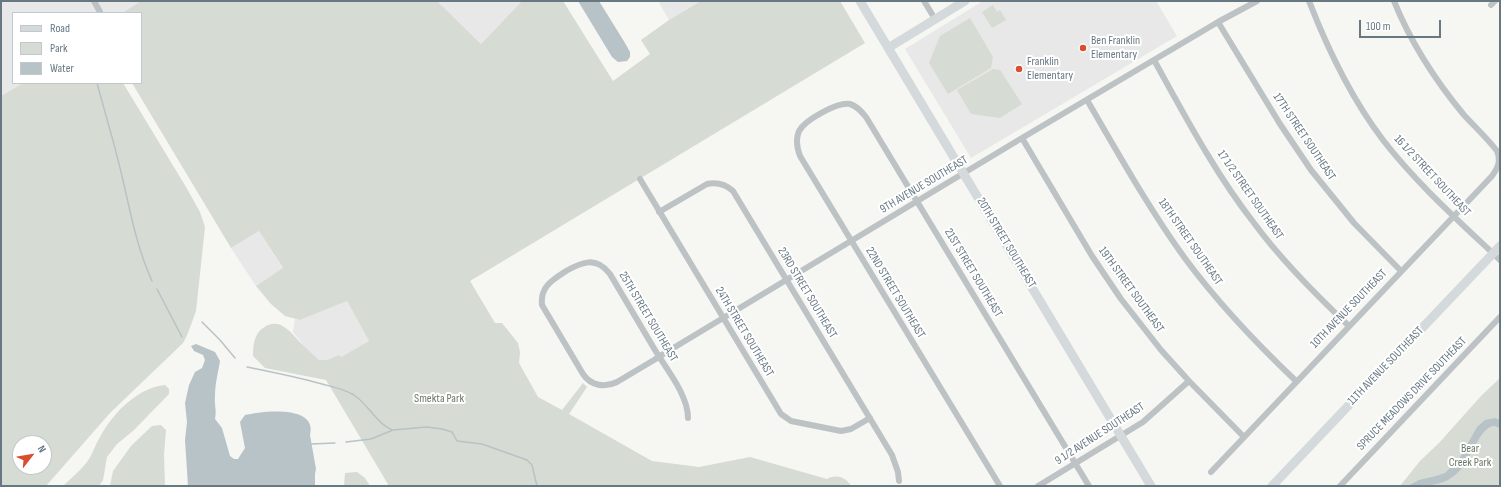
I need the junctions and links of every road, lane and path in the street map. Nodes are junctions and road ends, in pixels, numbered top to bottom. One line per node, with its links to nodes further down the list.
1 (94, 1): 8 (street)
2 (860, 1): 11 (street, 20TH STREET SOUTHEAST)
3 (924, 1): 9 (street)
4 (965, 1): 9 (street)
5 (1257, 1): 10 (street, 9TH AVENUE SOUTHEAST)
6 (1309, 1): 21 (street, 16 1/2 STREET SOUTHEAST)
7 (1394, 1): 16 (street)
8 (100, 12)
9 (935, 19): 11 (street)
10 (1218, 22): 12 (street, 9TH AVENUE SOUTHEAST); 26 (street, 17TH STREET SOUTHEAST)
11 (888, 48): 17 (street, 20TH STREET SOUTHEAST)
12 (1154, 60): 13 (street, 9TH AVENUE SOUTHEAST); 30 (street, 17 1/2 STREET SOUTHEAST)
13 (1088, 100): 15 (street, 9TH AVENUE SOUTHEAST); 33 (street, 18TH STREET SOUTHEAST)
14 (820, 114): 19 (street, 21ST STREET SOUTHEAST); 22 (street, 22ND STREET SOUTHEAST)
15 (1022, 138): 17 (street, 9TH AVENUE SOUTHEAST); 32 (street, 19TH STREET SOUTHEAST)
16 (1500, 160): 21 (street, 10TH AVENUE SOUTHEAST)
17 (964, 174): 19 (street, 9TH AVENUE SOUTHEAST); 37 (street, 20TH STREET SOUTHEAST)
18 (640, 180): 20 (street, 24TH STREET SOUTHEAST)
19 (917, 202): 22 (street, 9TH AVENUE SOUTHEAST); 39 (street, 21ST STREET SOUTHEAST)
20 (659, 212): 27 (street, 23RD STREET SOUTHEAST); 29 (street, 24TH STREET SOUTHEAST)
21 (1454, 216): 24 (street, 16 1/2 STREET SOUTHEAST); 26 (street, 10TH AVENUE SOUTHEAST)
22 (851, 241): 27 (street, 9TH AVENUE SOUTHEAST); 42 (street, 22ND STREET SOUTHEAST)
23 (1500, 246): 24 (street, 11TH AVENUE SOUTHEAST)
24 (1493, 254): 25 (street); 46 (street, 11TH AVENUE SOUTHEAST)
25 (1500, 260)
26 (1401, 271): 30 (street, 10TH AVENUE SOUTHEAST)
27 (786, 280): 29 (street, 9TH AVENUE SOUTHEAST); 36 (street, 23RD STREET SOUTHEAST)
28 (1500, 317): 47 (street, SPRUCE MEADOWS DRIVE SOUTHEAST)
29 (723, 318): 31 (street, 9TH AVENUE SOUTHEAST); 36 (street, 24TH STREET SOUTHEAST)
30 (1349, 326): 33 (street, 10TH AVENUE SOUTHEAST)
31 (659, 357): 34 (street, 9TH AVENUE SOUTHEAST); 34 (street, 25TH STREET SOUTHEAST); 35 (street, 25TH STREET SOUTHEAST)
32 (1189, 381): 37 (street, 9 1/2 AVENUE SOUTHEAST); 38 (street, 19TH STREET SOUTHEAST)
33 (1296, 381): 38 (street, 10TH AVENUE SOUTHEAST)
34 (601, 385)
35 (688, 418)
36 (870, 418): 41 (street, 23RD STREET SOUTHEAST)
37 (1122, 436): 39 (street, 9 1/2 AVENUE SOUTHEAST); 45 (street, 20TH STREET SOUTHEAST)
38 (1244, 437): 40 (street, 10TH AVENUE SOUTHEAST)
39 (1075, 464): 43 (street, 9 1/2 AVENUE SOUTHEAST); 44 (street, 21ST STREET SOUTHEAST)
40 (1211, 472)
41 (899, 480)
42 (1000, 486)
43 (1038, 486)
44 (1089, 486)
45 (1151, 486)
46 (1272, 486)
47 (1340, 486)

